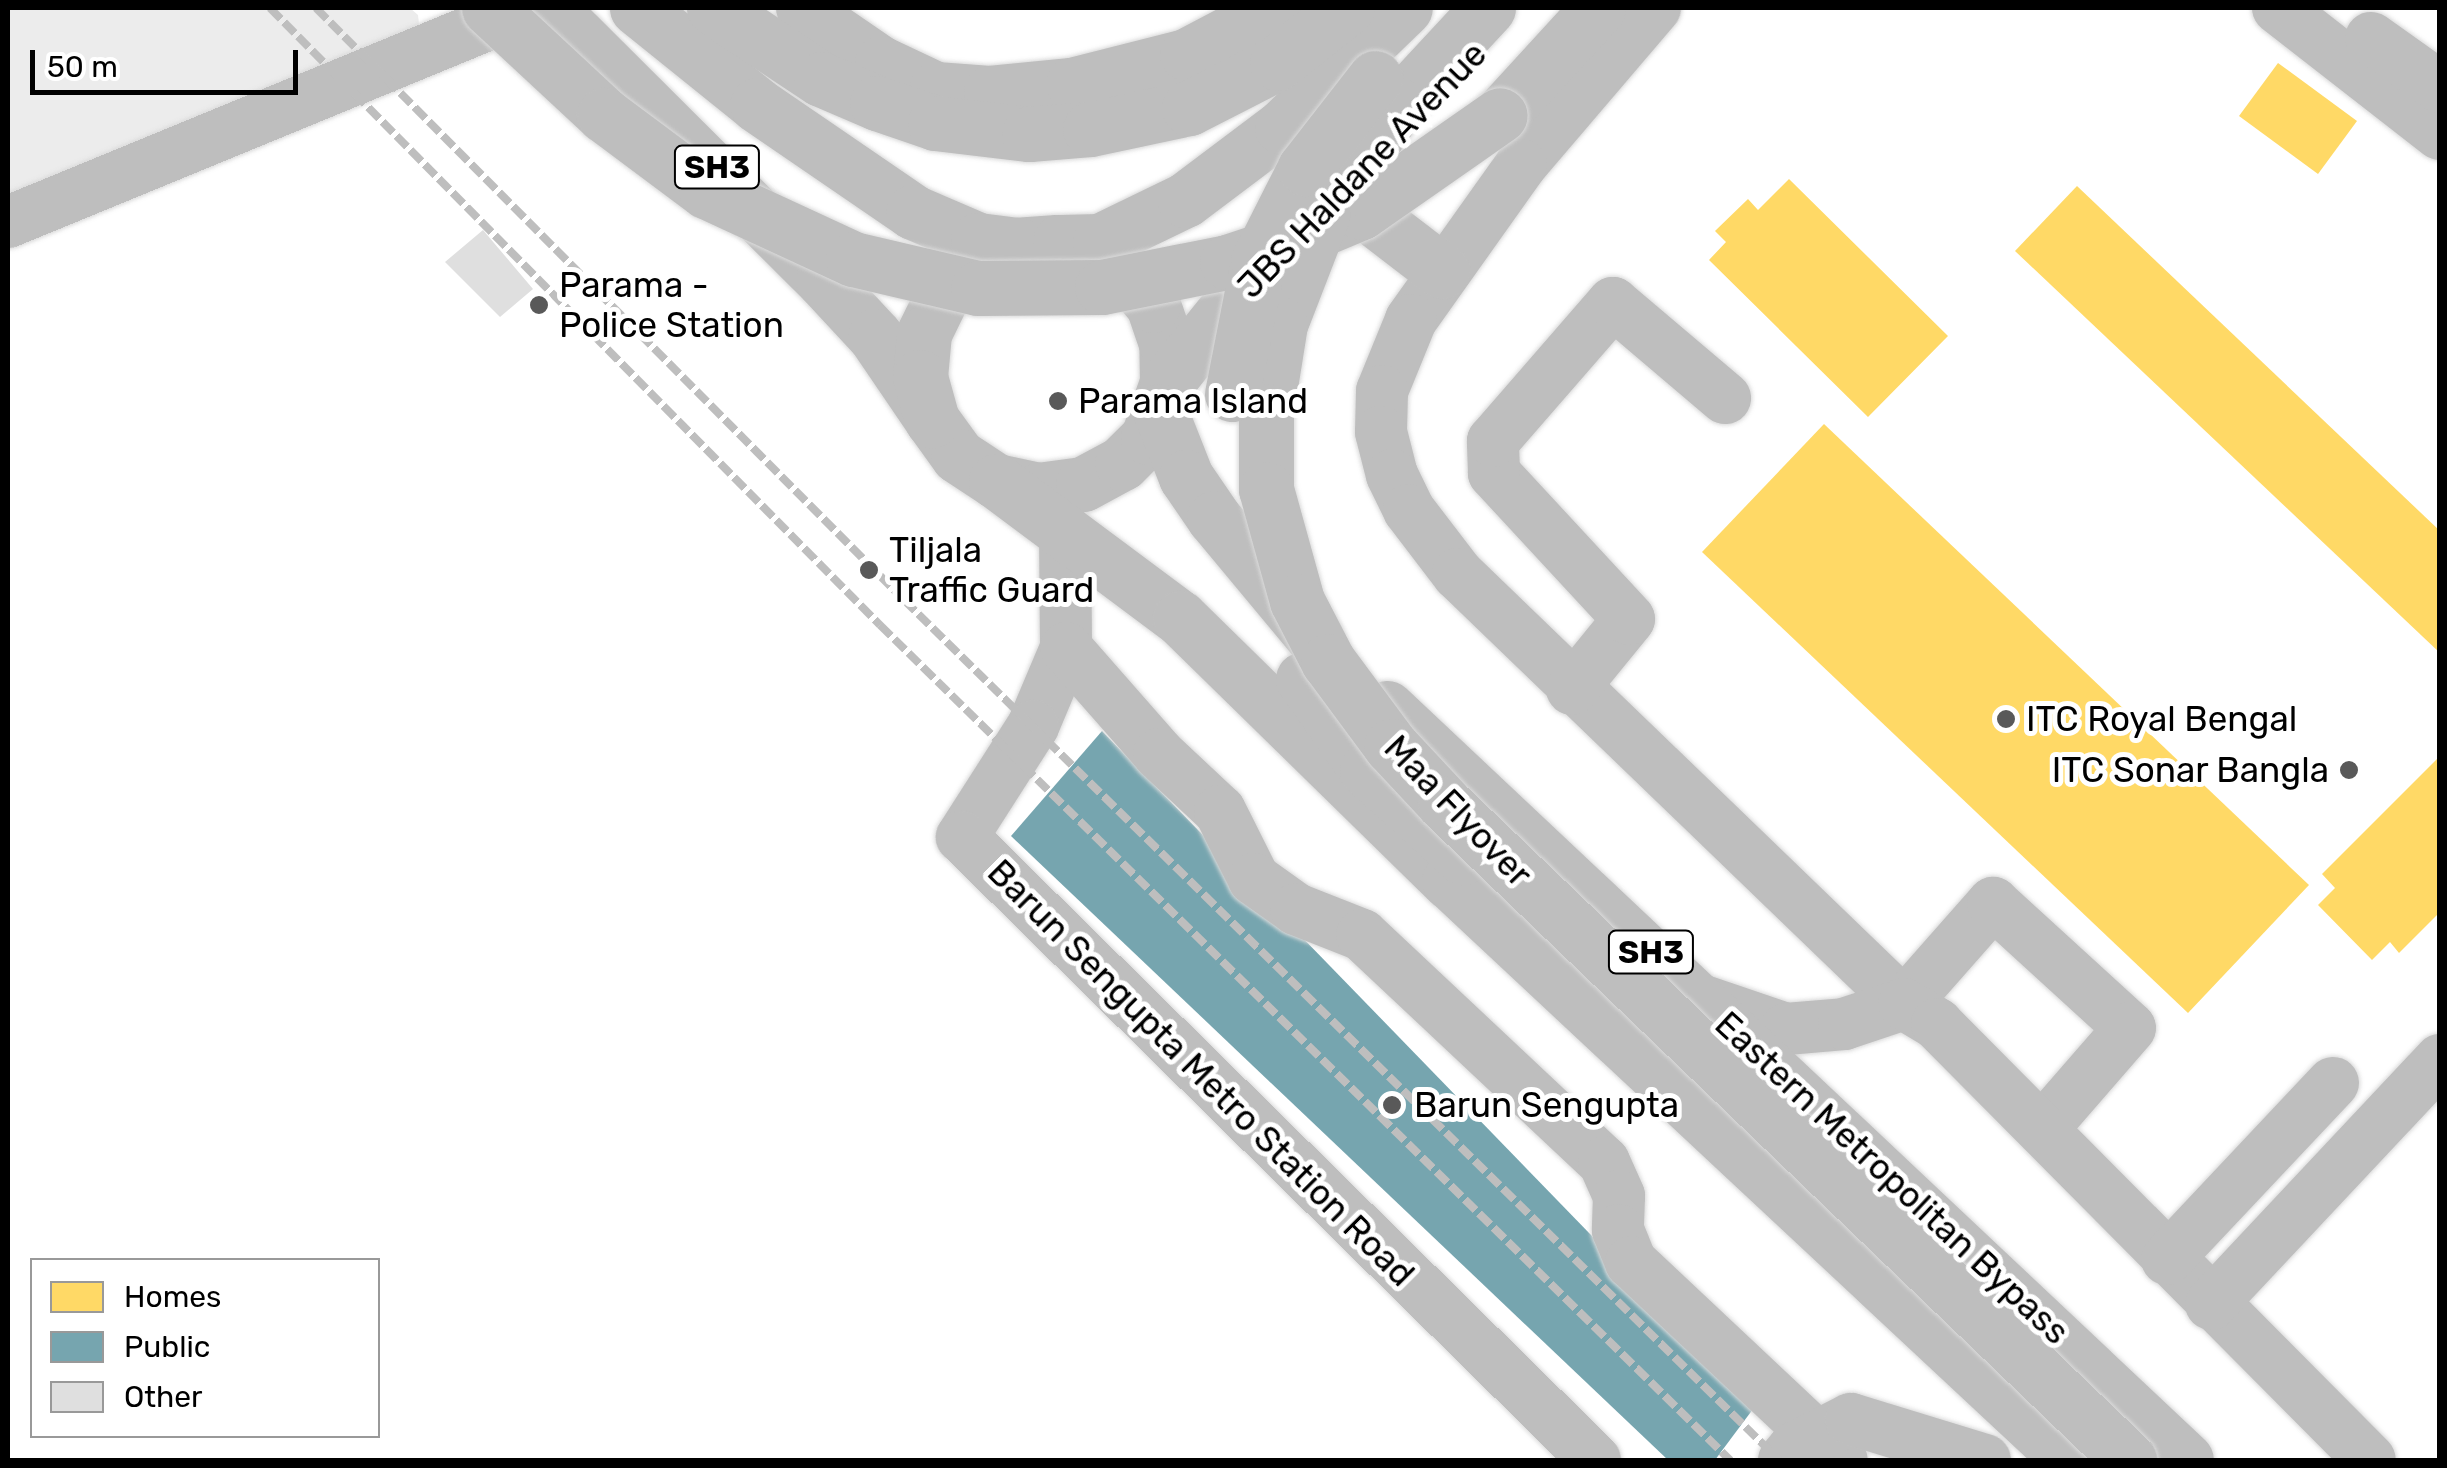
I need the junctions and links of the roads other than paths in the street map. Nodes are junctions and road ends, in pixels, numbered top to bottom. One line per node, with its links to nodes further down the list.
1 (528, 8): 16 (street)
2 (550, 8): 24 (main road, SH3)
3 (637, 8): 20 (main road, SH3)
4 (714, 8): 7 (main road)
5 (802, 8): 6 (street)
6 (1275, 8)
7 (1347, 8)
8 (1405, 8): 20 (main road)
9 (1439, 8): 40 (main road, Maa Flyover, bridge)
10 (1488, 8): 41 (main road, Maa Flyover, bridge)
11 (1521, 8): 18 (main road, JBS Haldane Avenue)
12 (1598, 8): 16 (main road, bridge)
13 (1655, 8): 21 (street)
14 (2278, 8): 17 (street)
15 (2329, 8): 17 (street)
16 (460, 15): 19 (street)
17 (2435, 110)
18 (1334, 189): 21 (main road); 22 (main road, JBS Haldane Avenue)
19 (8, 222)
20 (1038, 243): 22 (main road, SH3); 24 (main road, SH3)
21 (1442, 271): 28 (street)
22 (1163, 397): 25 (main road, SH3); 29 (main road, Eastern Metropolitan Bypass / SH3)
23 (1725, 398): 28 (street)
24 (932, 420): 25 (main road, SH3)
25 (996, 480): 26 (main road, SH3)
26 (1065, 530): 27 (street, Barun Sengupta Metro Station Road); 39 (main road, SH3)
27 (1066, 648): 36 (street); 37 (street, Barun Sengupta Metro Station Road)
28 (1572, 689): 30 (street)
29 (1704, 1001): 30 (street); 42 (main road, Eastern Metropolitan Bypass / SH3)
30 (1904, 1004): 33 (street); 33 (street)
31 (2440, 1060): 35 (street)
32 (2333, 1083): 34 (street)
33 (2043, 1128): 34 (street)
34 (2167, 1259): 35 (street)
35 (2211, 1304): 43 (street)
36 (1814, 1453): 38 (street)
37 (1595, 1460)
38 (1985, 1460)
39 (2069, 1460)
40 (2101, 1460)
41 (2129, 1460)
42 (2186, 1460)
43 (2370, 1460)

